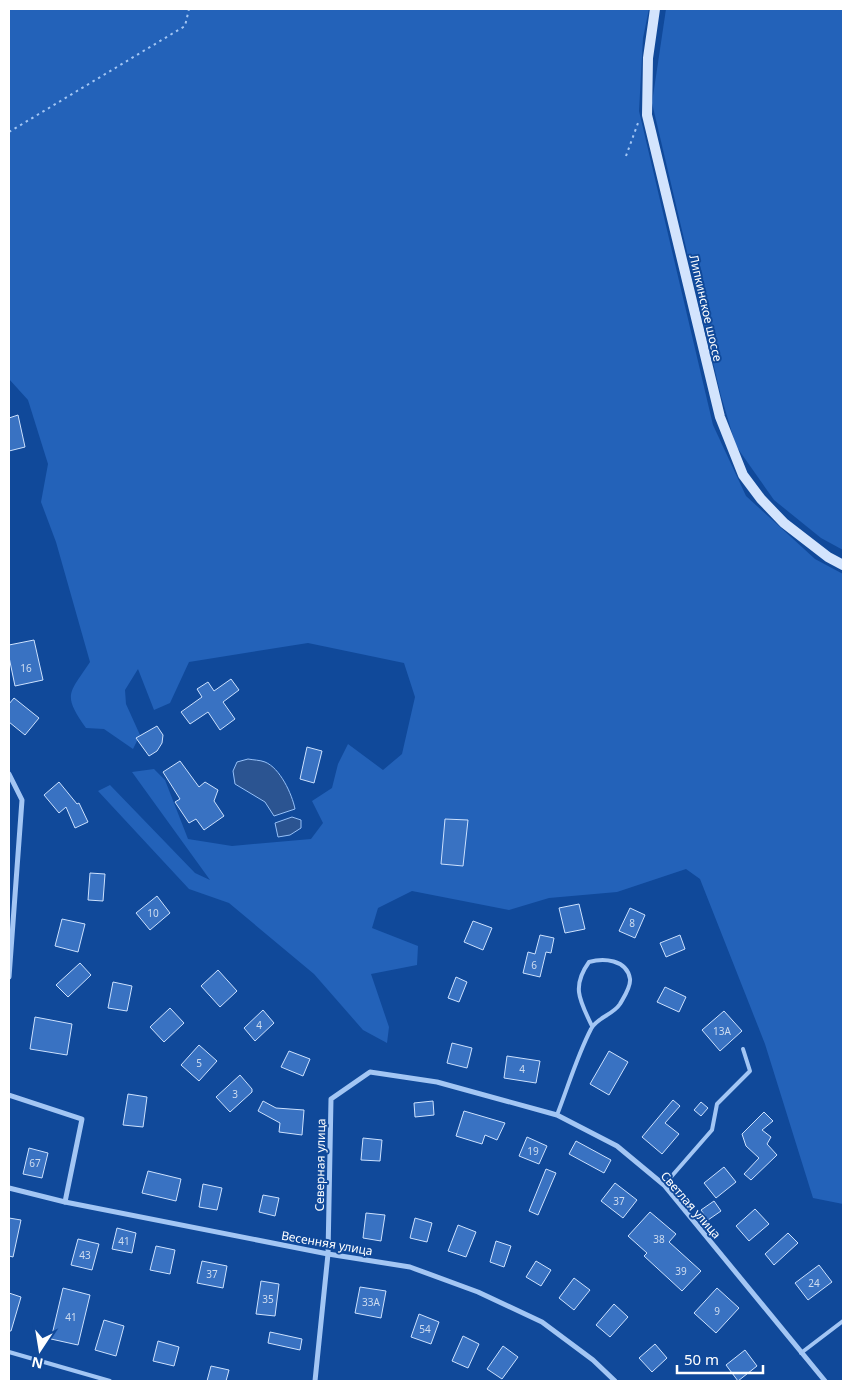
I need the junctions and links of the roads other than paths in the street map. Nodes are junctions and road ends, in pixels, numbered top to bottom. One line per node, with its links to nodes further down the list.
1 (655, 9): 2 (street, Липкинское шоссе)
2 (843, 565)
3 (9, 774): 4 (street)
4 (9, 977)
5 (592, 1026): 5 (lane); 9 (lane)
6 (743, 1049): 10 (lane)
7 (9, 1095): 12 (street)
8 (331, 1099): 9 (street, Светлая улица); 13 (street, Северная улица)
9 (557, 1115): 10 (street, Светлая улица)
10 (664, 1185): 16 (street, Светлая улица)
11 (9, 1188): 12 (street, Весенняя улица)
12 (65, 1202): 13 (street, Весенняя улица)
13 (328, 1254): 18 (street, Северная улица); 19 (street, Весенняя улица)
14 (843, 1321): 16 (lane)
15 (9, 1352): 17 (lane)
16 (801, 1353): 20 (street, Светлая улица)
17 (110, 1381)
18 (315, 1381)
19 (615, 1381)
20 (825, 1381)

